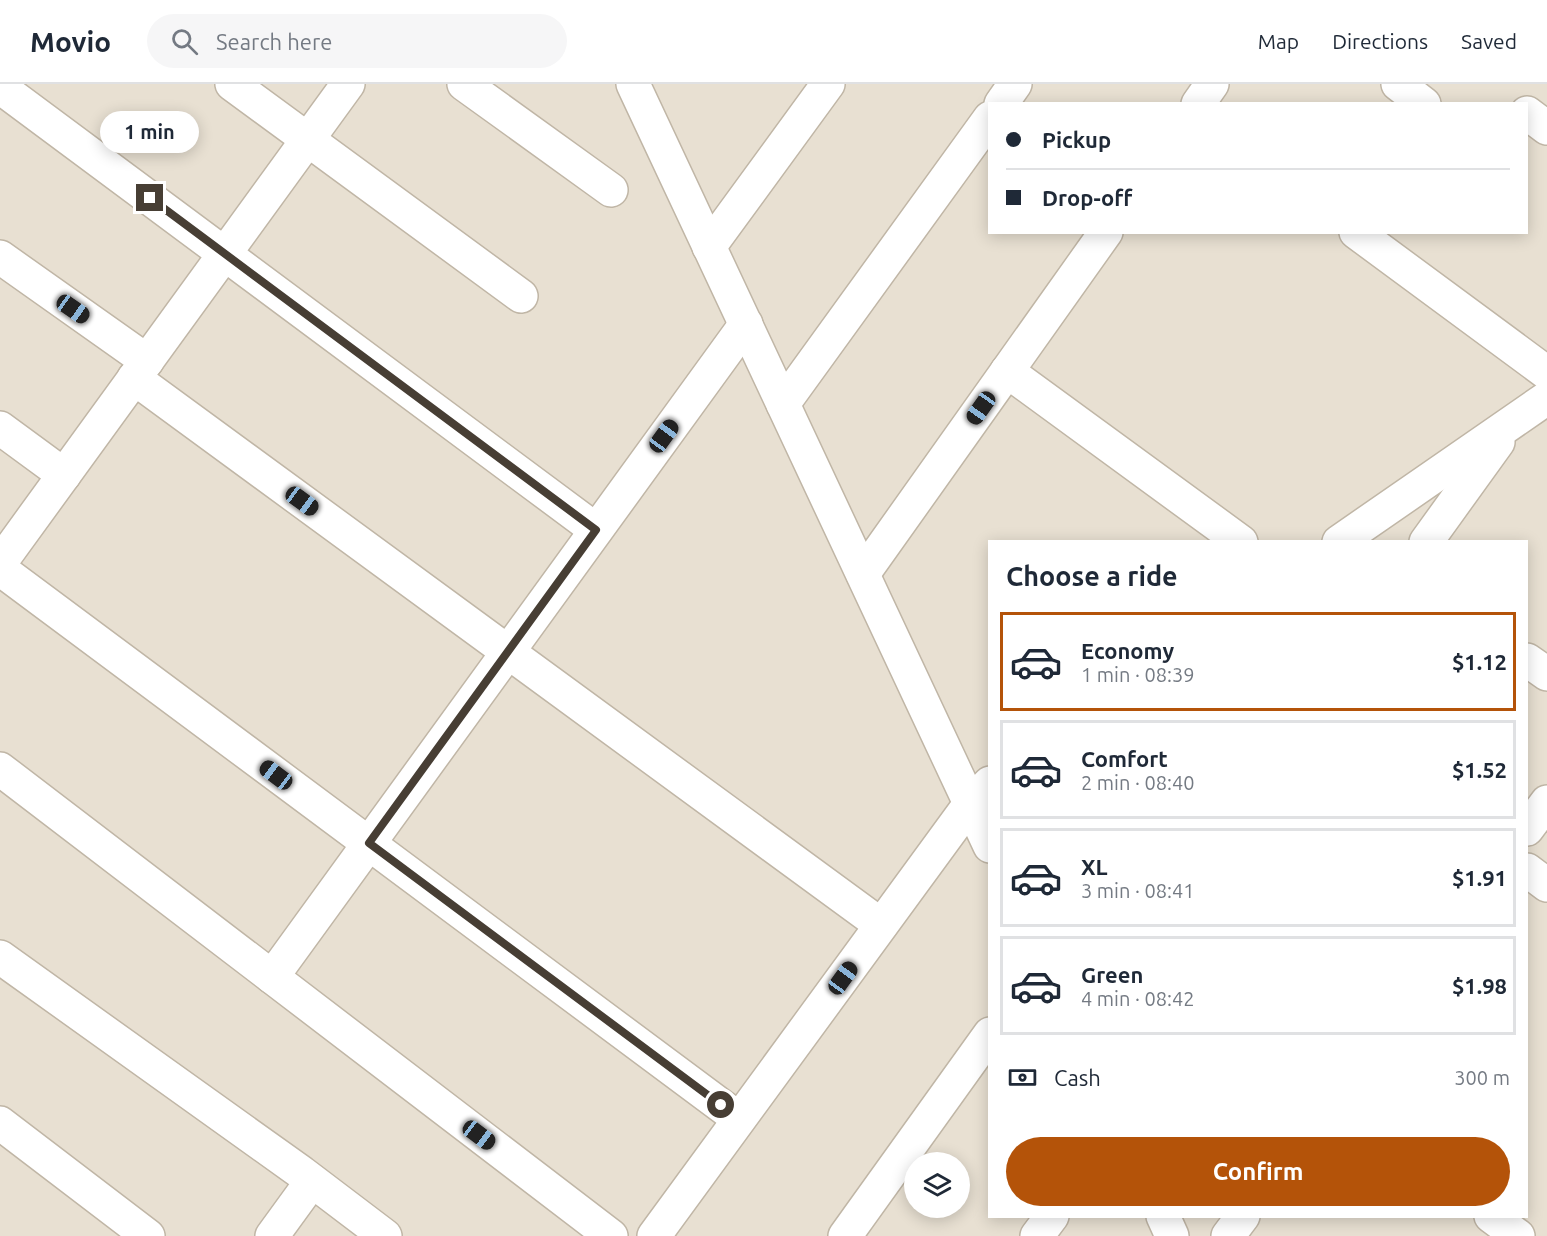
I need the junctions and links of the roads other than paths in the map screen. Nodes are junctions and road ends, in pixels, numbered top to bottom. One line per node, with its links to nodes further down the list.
1 (232, 84): 16 (street)
2 (348, 84): 16 (street)
3 (464, 84): 17 (street)
4 (828, 84): 20 (street)
5 (1015, 84): 10 (street)
6 (1212, 84): 11 (street)
7 (1398, 84): 12 (street)
8 (0, 87): 21 (street)
9 (637, 87): 20 (street)
10 (1002, 102)
11 (1199, 102)
12 (1421, 102)
13 (1528, 114): 15 (street)
14 (988, 121): 29 (street)
15 (1547, 128)
16 (308, 139): 21 (street); 23 (street)
17 (611, 190)
18 (1105, 234): 26 (street)
19 (1359, 234): 27 (street)
20 (709, 247): 24 (street)
21 (224, 254): 25 (street); 33 (street)
22 (0, 257): 25 (street)
23 (521, 296)
24 (746, 324): 29 (street); 33 (street)
25 (140, 369): 32 (street); 40 (street)
26 (1007, 371): 34 (street); 39 (street)
27 (1547, 373)
28 (1547, 399): 30 (street)
29 (783, 404): 39 (street)
30 (1513, 422): 35 (street); 36 (street)
31 (0, 428): 32 (street)
32 (64, 476): 37 (street)
33 (596, 530): 40 (street)
34 (1238, 540)
35 (1342, 540)
36 (1427, 540)
37 (0, 563)
38 (0, 569): 48 (street)
39 (863, 574): 44 (street)
40 (508, 652): 48 (street); 51 (street)
41 (1528, 661): 42 (street)
42 (1547, 674)
43 (0, 769): 53 (street)
44 (980, 793): 47 (street); 51 (street)
45 (1547, 802): 46 (street)
46 (1528, 828)
47 (988, 835)
48 (369, 843): 53 (street); 55 (street)
49 (1528, 871): 50 (street)
50 (1547, 885)
51 (881, 925): 55 (street)
52 (0, 957): 57 (street)
53 (272, 977): 66 (street)
54 (988, 1037): 68 (street)
55 (740, 1119): 67 (street)
56 (0, 1123): 62 (street)
57 (312, 1181): 64 (street); 65 (street)
58 (1050, 1218): 69 (street)
59 (1164, 1218): 70 (street)
60 (1242, 1218): 71 (street)
61 (1494, 1218): 72 (street)
62 (112, 1225): 63 (street)
63 (148, 1236)
64 (272, 1236)
65 (385, 1236)
66 (611, 1236)
67 (654, 1236)
68 (845, 1236)
69 (1037, 1236)
70 (1172, 1236)
71 (1228, 1236)
72 (1518, 1236)

